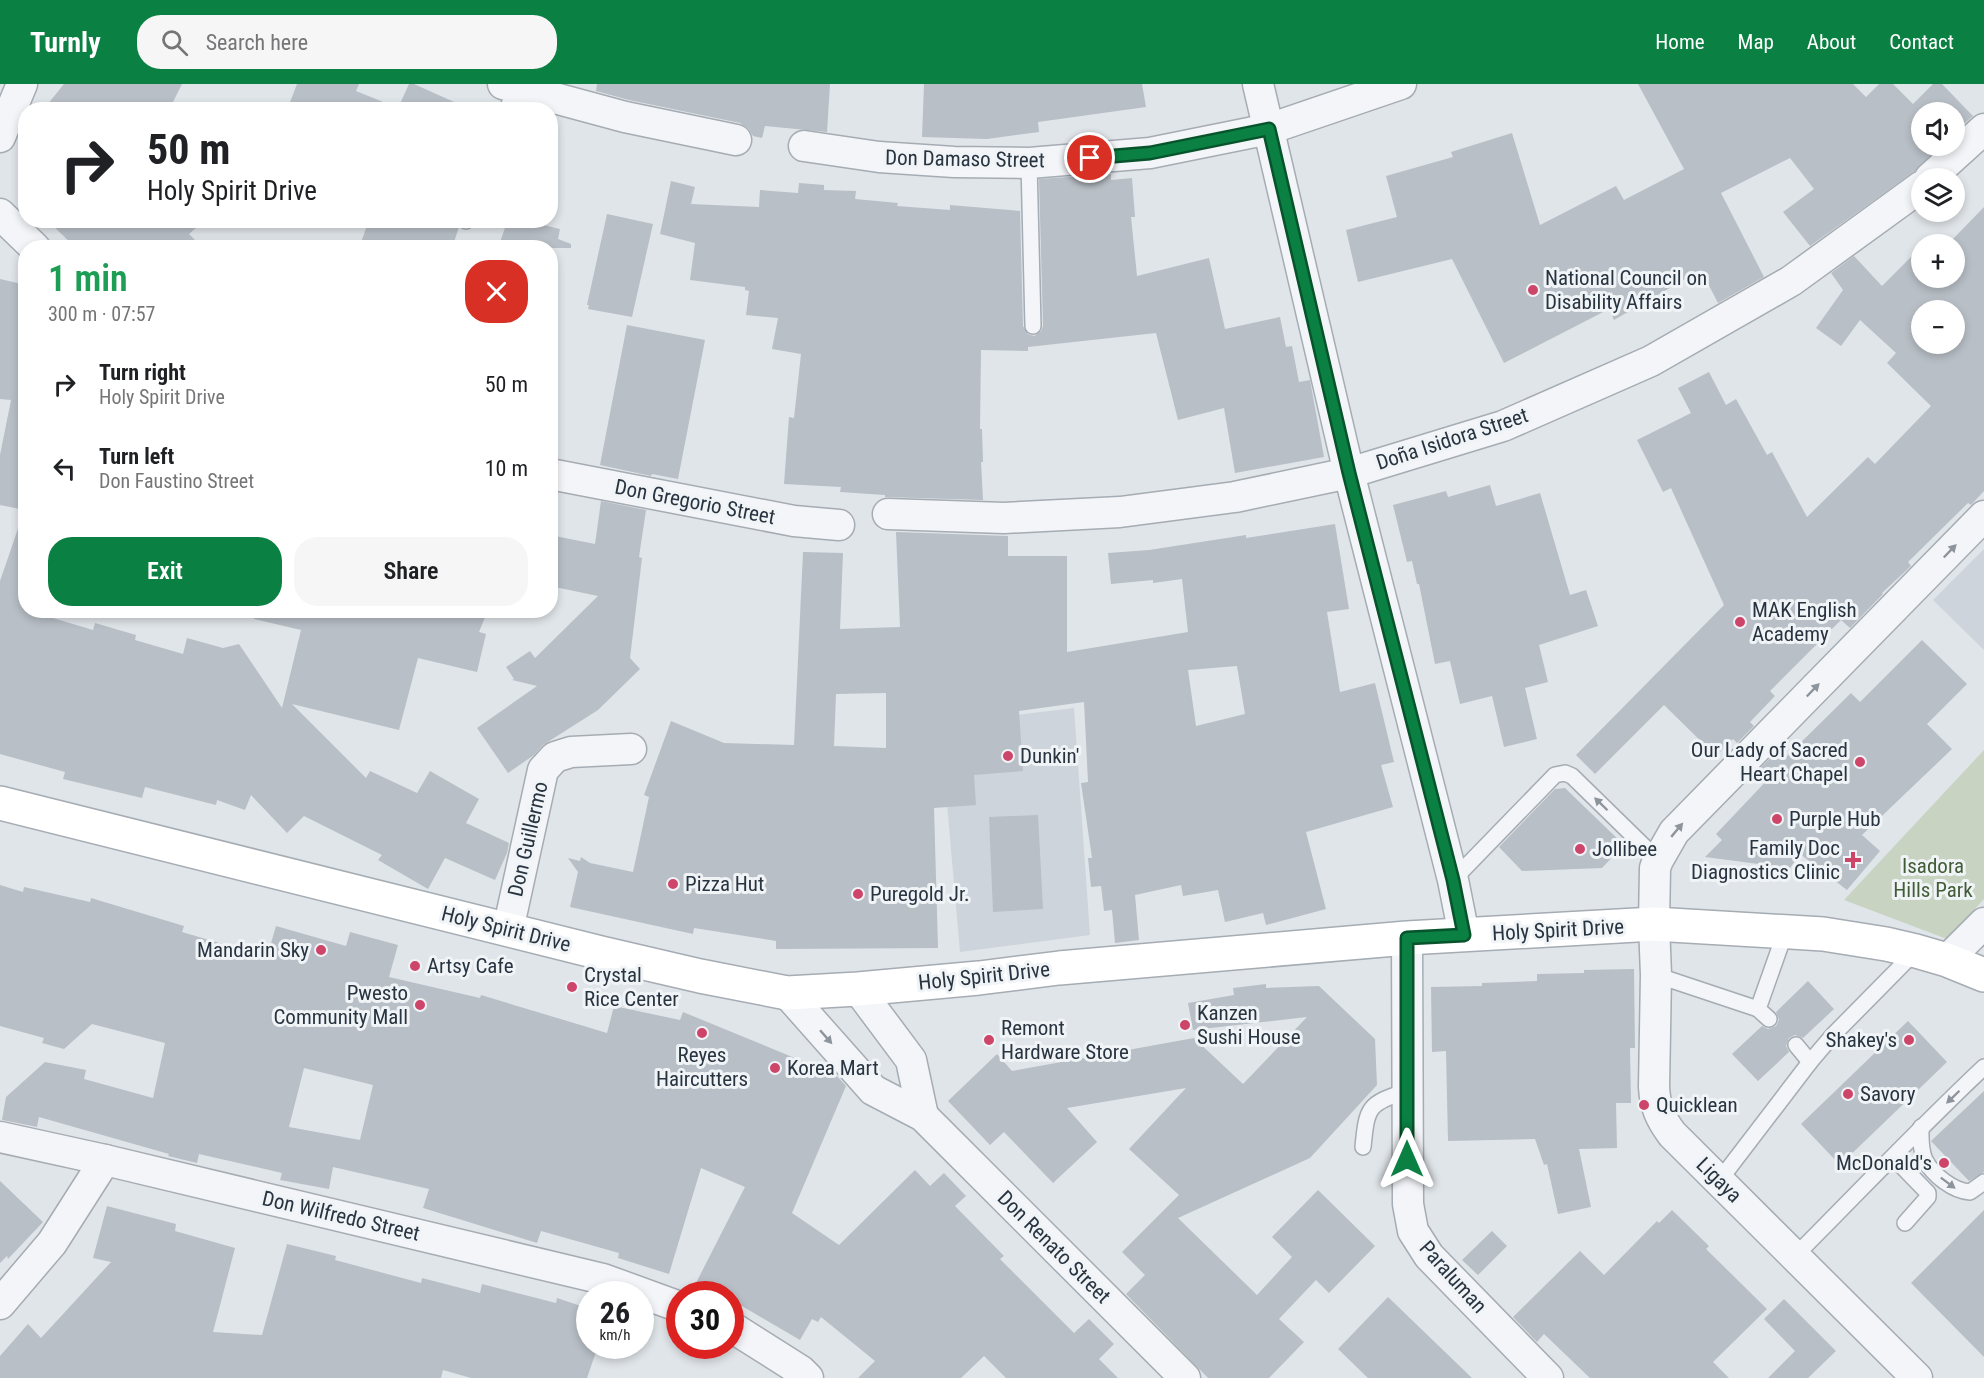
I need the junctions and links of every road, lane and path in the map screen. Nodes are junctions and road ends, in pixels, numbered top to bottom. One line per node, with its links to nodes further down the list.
1 (22, 84): 9 (street)
2 (1258, 84): 7 (street)
3 (1401, 84): 7 (street, Don Damaso Street)
4 (509, 94): 5 (street)
5 (549, 102)
6 (558, 104): 10 (street)
7 (1269, 129): 12 (street, Don Damaso Street); 18 (street)
8 (1984, 129): 13 (street)
9 (0, 137)
10 (736, 140)
11 (804, 146): 12 (street, Don Damaso Street)
12 (1029, 163): 17 (lane)
13 (1941, 168)
14 (1911, 194): 18 (street, Doña Isidora Street)
15 (0, 214): 16 (street)
16 (27, 240)
17 (1034, 326)
18 (1349, 473): 20 (street, Doña Isidora Street); 26 (street)
19 (558, 476): 22 (street, Don Gregorio Street)
20 (888, 514)
21 (1984, 516): 25 (street, one-way to 21)
22 (839, 525)
23 (631, 749): 29 (street, Don Guillermo)
24 (0, 803): 29 (main road, Holy Spirit Drive)
25 (1658, 860): 26 (lane, one-way to 26); 28 (street, Ligaya)
26 (1453, 880): 31 (street)
27 (1984, 923): 34 (street)
28 (1654, 924): 30 (main road, Holy Spirit Drive); 31 (main road, Holy Spirit Drive); 35 (street, Ligaya)
29 (508, 930): 38 (main road, Holy Spirit Drive)
30 (1786, 930): 33 (main road, Holy Spirit Drive); 35 (lane)
31 (1464, 935): 32 (main road, Holy Spirit Drive)
32 (1407, 938): 37 (main road, Holy Spirit Drive); 42 (street, Paraluman)
33 (1916, 951): 34 (main road, Holy Spirit Drive); 40 (lane)
34 (1947, 960): 36 (main road, Holy Spirit Drive)
35 (1656, 975): 49 (street, Ligaya)
36 (1984, 975)
37 (858, 989): 38 (main road, Holy Spirit Drive); 43 (street)
38 (787, 993): 43 (street, Don Renato Street, one-way to 43)
39 (1796, 1045): 40 (lane)
40 (1810, 1062): 49 (lane)
41 (1984, 1067): 44 (lane, one-way to 44)
42 (1407, 1091): 46 (lane); 58 (street, Paraluman)
43 (923, 1116): 56 (street, Don Renato Street)
44 (1921, 1127): 47 (lane); 50 (lane, one-way to 50)
45 (0, 1137): 48 (street, Don Wilfredo Street)
46 (1363, 1147)
47 (1894, 1158): 51 (lane); 52 (lane)
48 (105, 1161): 53 (street, Don Wilfredo Street); 54 (street)
49 (1719, 1181): 52 (street, Ligaya)
50 (1984, 1182)
51 (1905, 1223)
52 (1795, 1256): 59 (street, Ligaya)
53 (666, 1302)
54 (0, 1304)
55 (744, 1335): 57 (street)
56 (1178, 1376)
57 (808, 1378)
58 (1548, 1378)
59 (1917, 1378)

